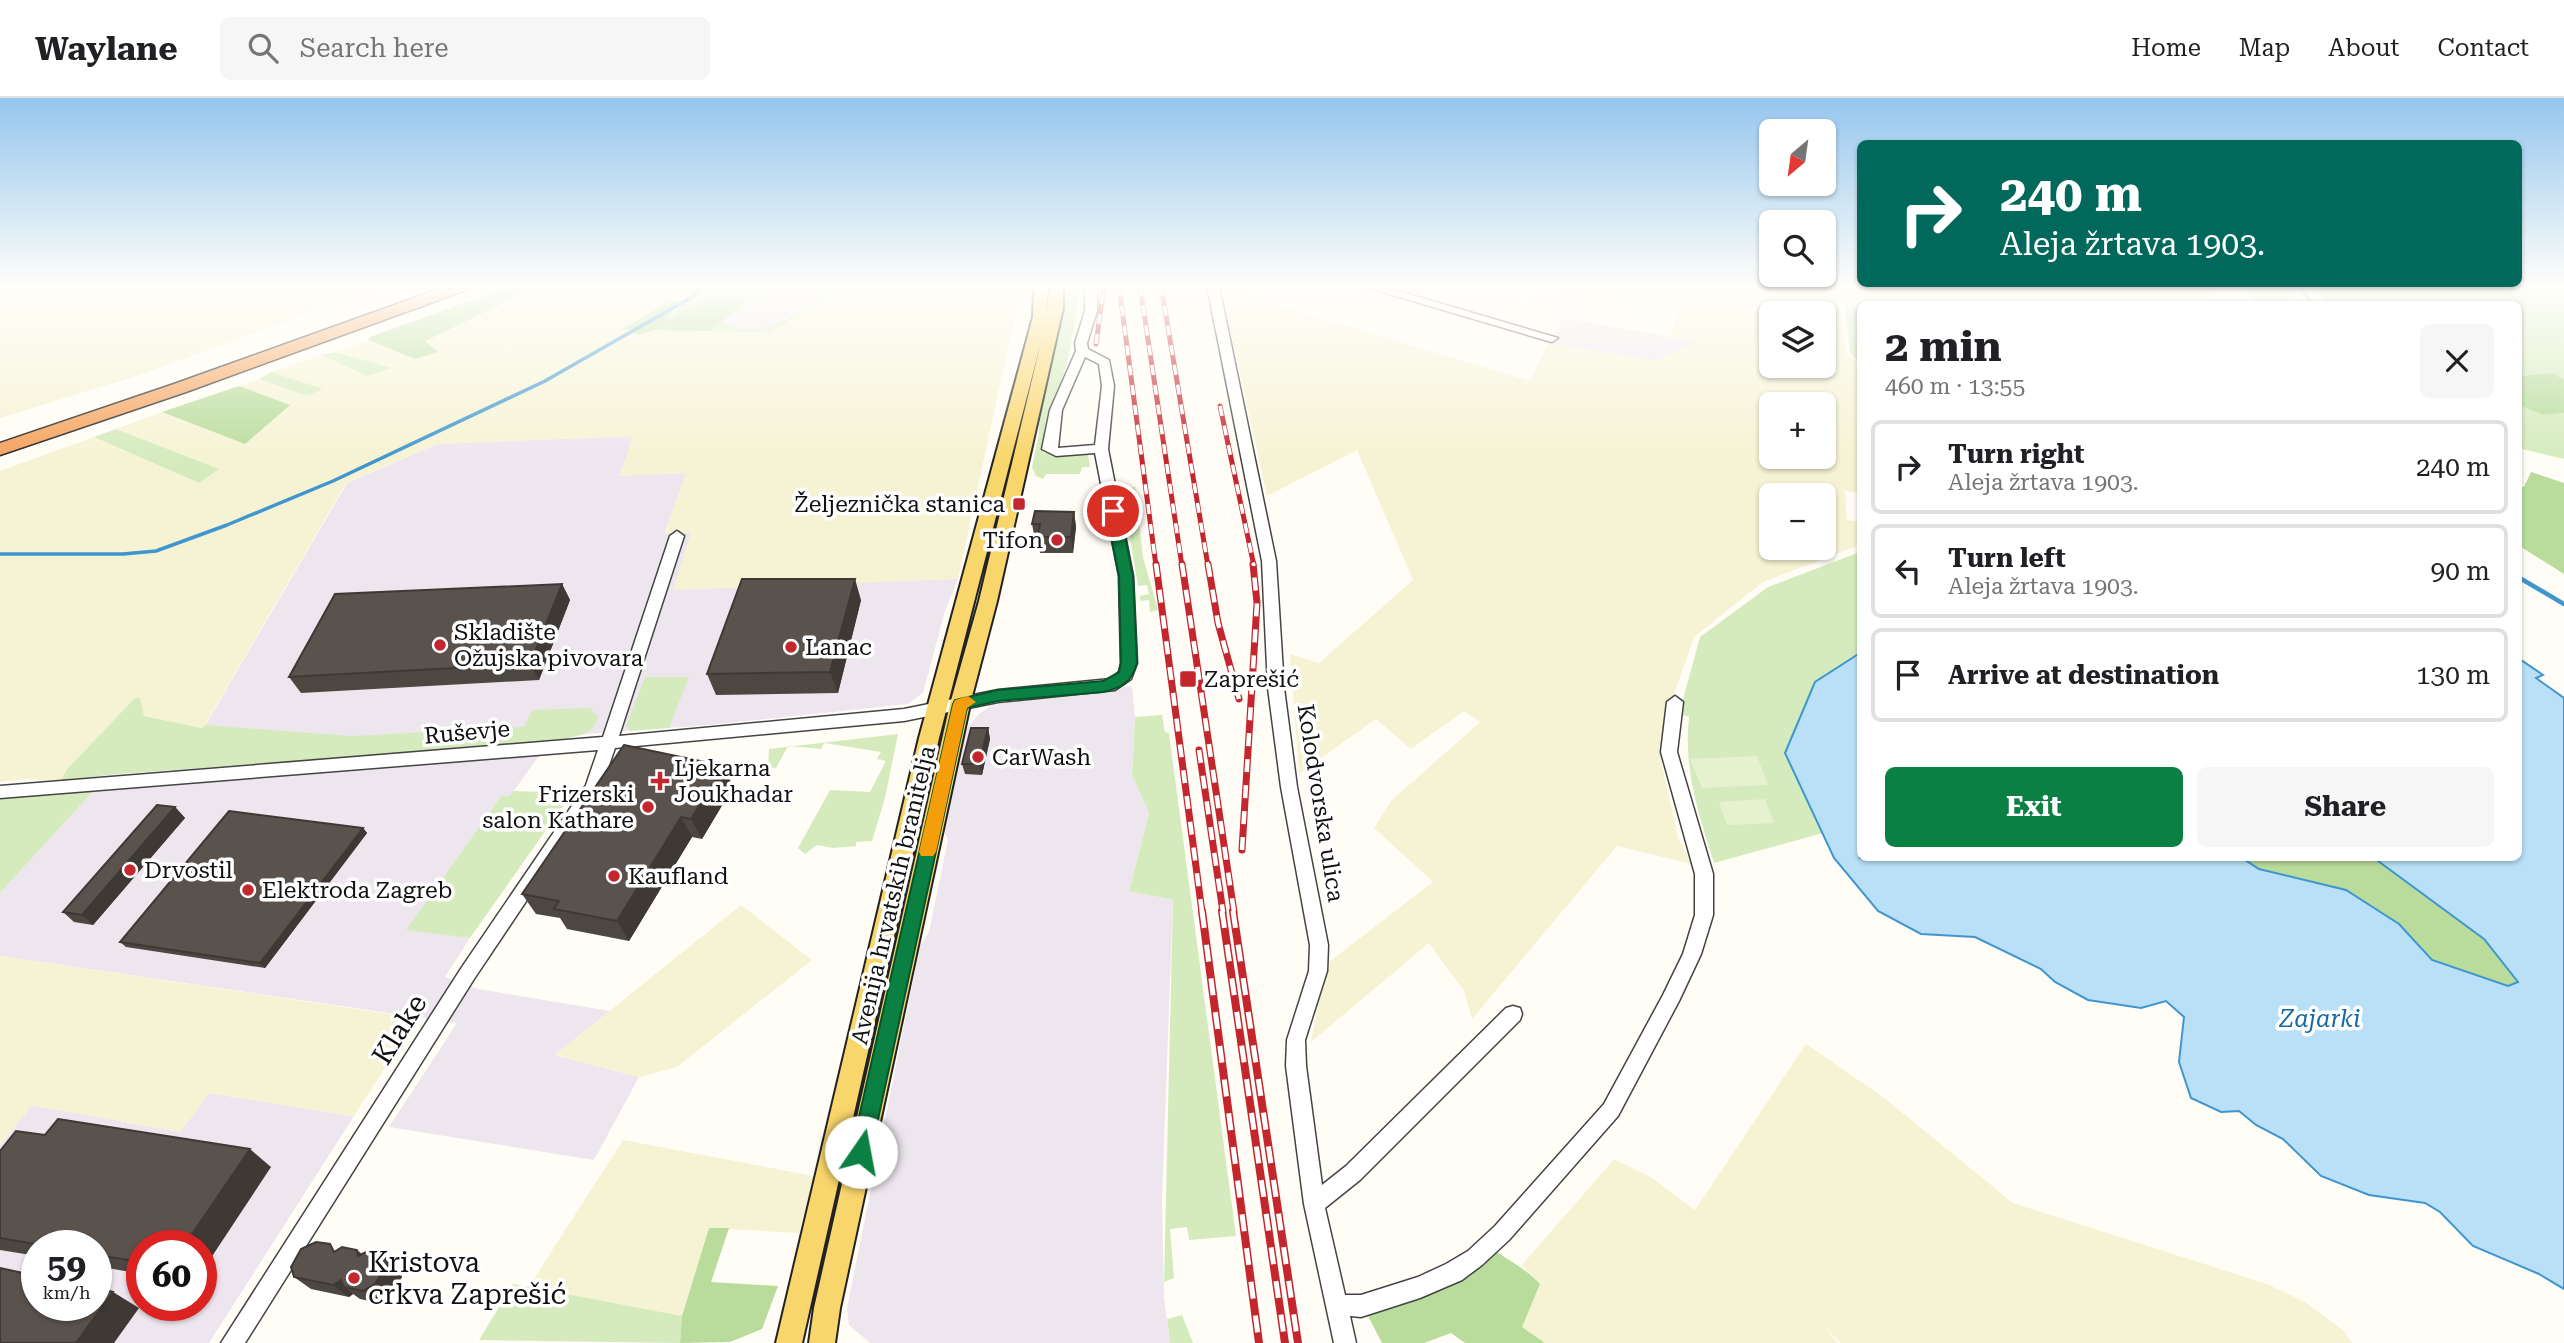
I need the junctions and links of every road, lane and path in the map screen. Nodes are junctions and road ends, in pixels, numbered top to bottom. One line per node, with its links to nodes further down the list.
1 (275, 344): 8 (highway)
2 (303, 344): 9 (highway)
3 (1032, 344): 14 (main road, Avenija hrvatskih branitelja)
4 (1048, 344): 13 (main road, Avenija hrvatskih branitelja)
5 (1081, 344): 7 (street)
6 (1225, 344): 18 (street, Kolodvorska ulica)
7 (1082, 351): 10 (street); 10 (street)
8 (0, 438)
9 (0, 449)
10 (1101, 449): 13 (street, Ruševje)
11 (677, 536): 15 (street, Klake)
12 (1675, 702): 19 (street)
13 (960, 704): 14 (street, Ruševje); 22 (main road, Avenija hrvatskih branitelja)
14 (937, 710): 15 (street, Ruševje); 21 (main road, Avenija hrvatskih branitelja)
15 (608, 744): 16 (street, Ruševje); 20 (street, Klake)
16 (0, 792)
17 (1513, 1014): 18 (street)
18 (1314, 1204): 19 (street, Kolodvorska ulica)
19 (1337, 1305): 23 (street, Kolodvorska ulica)
20 (232, 1343)
21 (789, 1343)
22 (822, 1343)
23 (1345, 1343)

